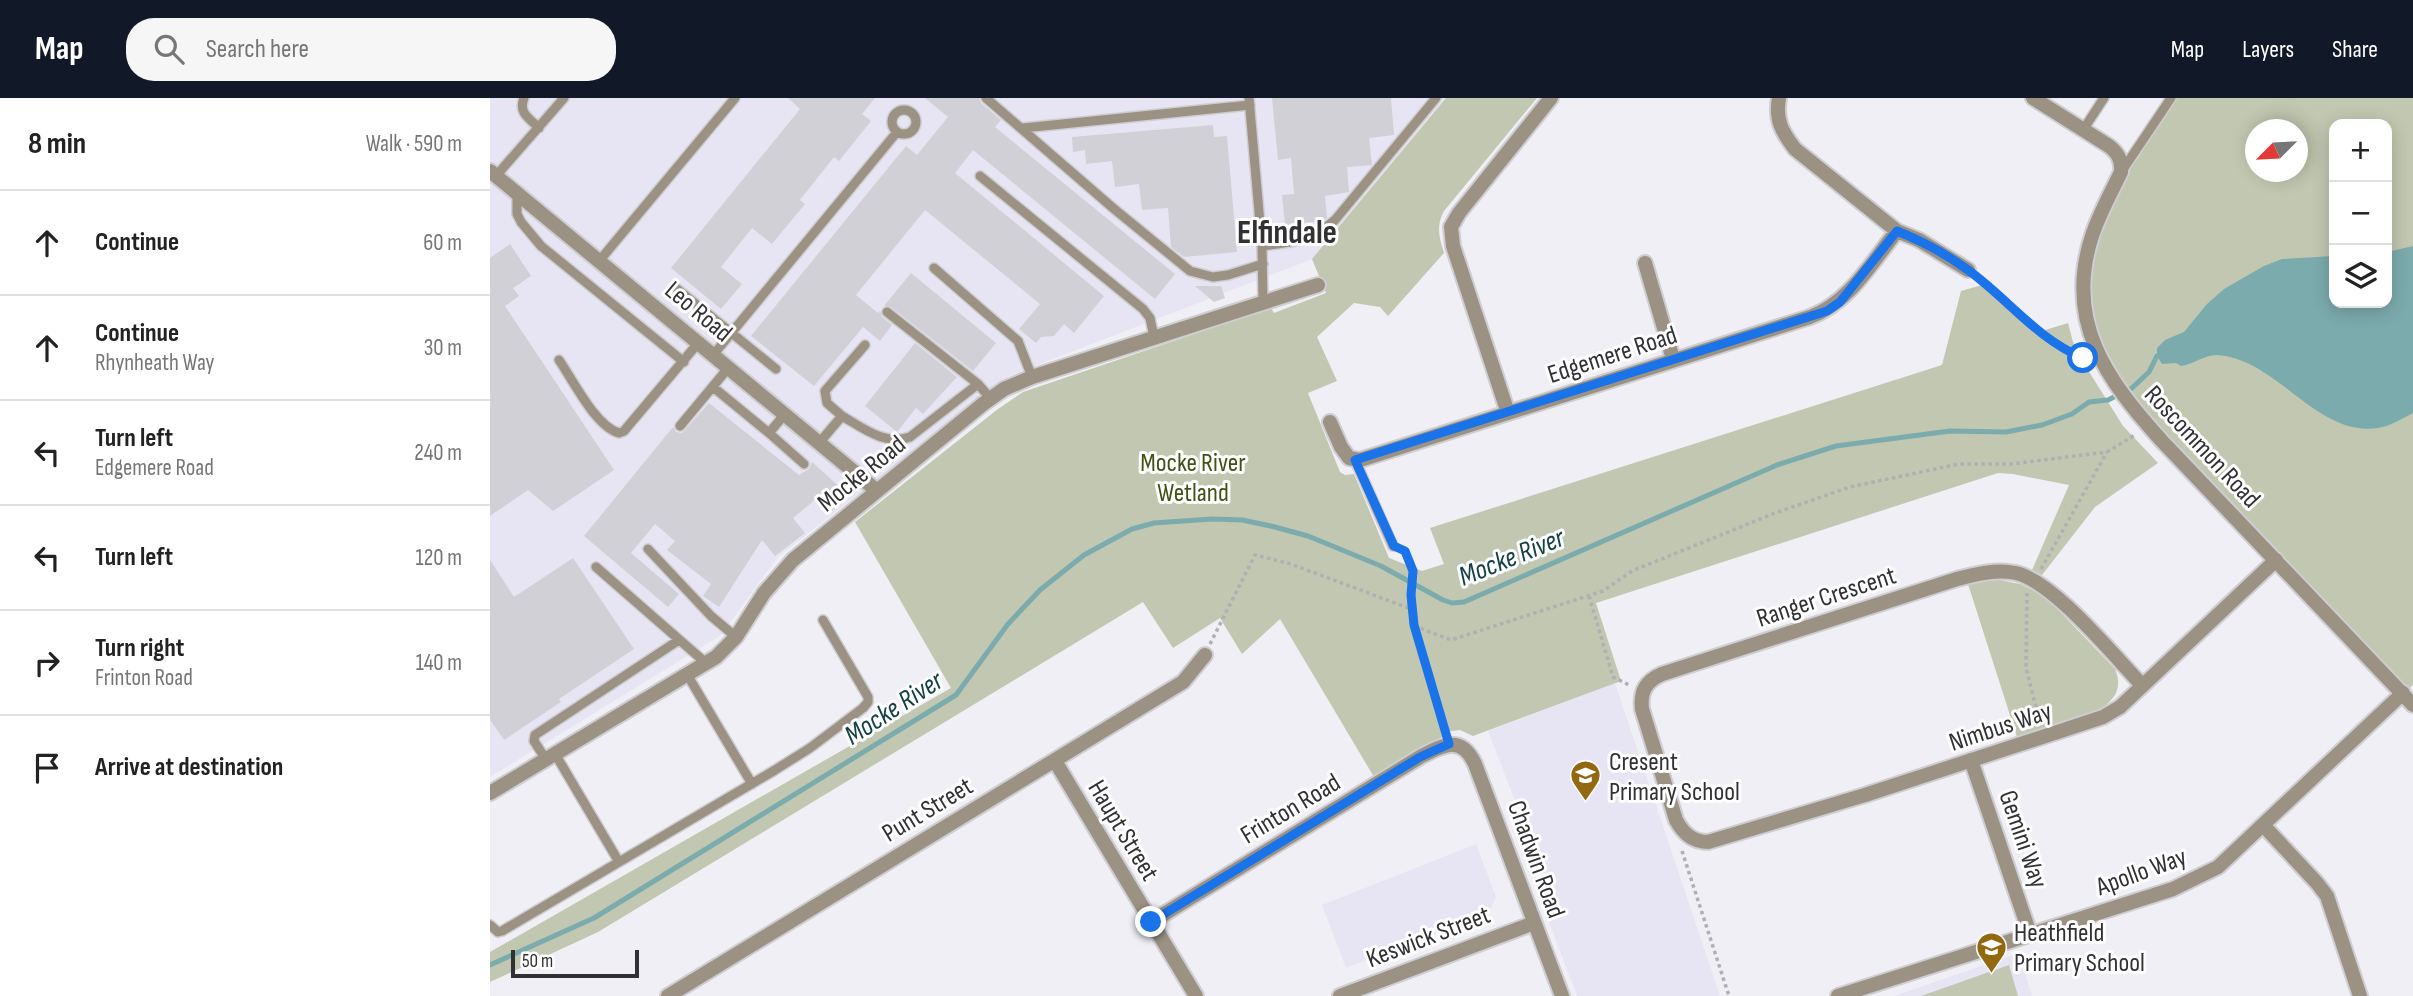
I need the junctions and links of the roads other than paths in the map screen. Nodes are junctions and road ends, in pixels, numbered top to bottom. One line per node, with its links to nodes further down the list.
1 (524, 98): 12 (lane)
2 (564, 98): 12 (lane)
3 (735, 98): 22 (lane)
4 (986, 98): 13 (lane)
5 (1436, 98): 21 (lane)
6 (1551, 98): 45 (street)
7 (1779, 98): 20 (street)
8 (2034, 98): 14 (street)
9 (2104, 98): 14 (lane)
10 (2171, 98): 16 (lane)
11 (1249, 102): 13 (lane); 21 (lane)
12 (539, 128): 17 (lane)
13 (1023, 128): 24 (lane)
14 (2083, 130): 16 (street)
15 (897, 132): 31 (lane)
16 (2121, 172): 57 (street, Roscommon Road)
17 (493, 173): 19 (street, Leo Road)
18 (980, 176): 32 (lane)
19 (517, 191): 22 (street, Leo Road); 38 (lane)
20 (1897, 231): 26 (street); 36 (street, Edgemere Road)
21 (1262, 246): 24 (lane)
22 (600, 260): 33 (street, Leo Road)
23 (1645, 263): 36 (street)
24 (1263, 264): 29 (lane)
25 (934, 268): 41 (lane)
26 (1968, 270)
27 (1318, 285): 29 (street, Mocke Road)
28 (676, 288): 31 (lane)
29 (1263, 302): 32 (street, Mocke Road)
30 (887, 312): 42 (lane)
31 (730, 334): 35 (lane); 40 (lane)
32 (1154, 337): 41 (street, Mocke Road)
33 (699, 342): 35 (street, Leo Road); 38 (lane)
34 (865, 345): 47 (lane)
35 (714, 354): 39 (street, Leo Road)
36 (1673, 359): 45 (street, Edgemere Road)
37 (559, 360): 38 (lane)
38 (684, 362)
39 (729, 367): 43 (lane); 46 (street, Leo Road)
40 (776, 369)
41 (1032, 377): 44 (street, Mocke Road)
42 (978, 384): 44 (lane); 47 (lane)
43 (713, 387): 49 (lane); 50 (lane)
44 (991, 399): 54 (street, Mocke Road)
45 (1508, 413): 52 (street, Edgemere Road)
46 (785, 414): 50 (lane); 51 (street, Leo Road)
47 (842, 416): 51 (lane)
48 (1330, 422): 52 (street)
49 (680, 426)
50 (769, 433): 53 (lane)
51 (819, 443): 54 (street, Leo Road)
52 (1355, 460): 55 (lane)
53 (804, 464)
54 (876, 490): 60 (street, Mocke Road)
55 (1394, 546)
56 (648, 549): 60 (lane)
57 (2276, 560): 65 (street, Nimbus Way); 66 (street, Roscommon Road)
58 (596, 567): 61 (lane)
59 (823, 620): 71 (lane)
60 (736, 636): 63 (street, Mocke Road)
61 (679, 640): 63 (lane); 68 (lane)
62 (1205, 655): 69 (street, Punt Street)
63 (706, 663): 64 (street, Mocke Road)
64 (688, 676): 68 (street, Mocke Road); 71 (lane)
65 (2142, 685): 70 (street, Nimbus Way); 74 (street, Ranger Crescent)
66 (2410, 694): 73 (street, Apollo Way)
67 (1454, 745): 76 (street, Frinton Road); 77 (street, Chadwin Road)
68 (549, 755): 72 (street, Mocke Road); 75 (lane)
69 (1055, 761): 76 (street, Haupt Street); 81 (street, Punt Street)
70 (1971, 761): 74 (street, Nimbus Way); 79 (street, Gemini Way)
71 (752, 784): 75 (lane)
72 (490, 793)
73 (2263, 825): 79 (street, Apollo Way); 86 (street)
74 (1687, 835)
75 (620, 862): 78 (lane)
76 (1151, 922): 82 (street, Haupt Street)
77 (1534, 923): 80 (street, Keswick Street); 84 (street, Chadwin Road)
78 (490, 925)
79 (2030, 934): 85 (street, Apollo Way)
80 (1358, 993): 83 (street, Keswick Street)
81 (668, 996)
82 (1196, 996)
83 (1340, 996)
84 (1562, 996)
85 (1838, 996)
86 (2360, 996)

